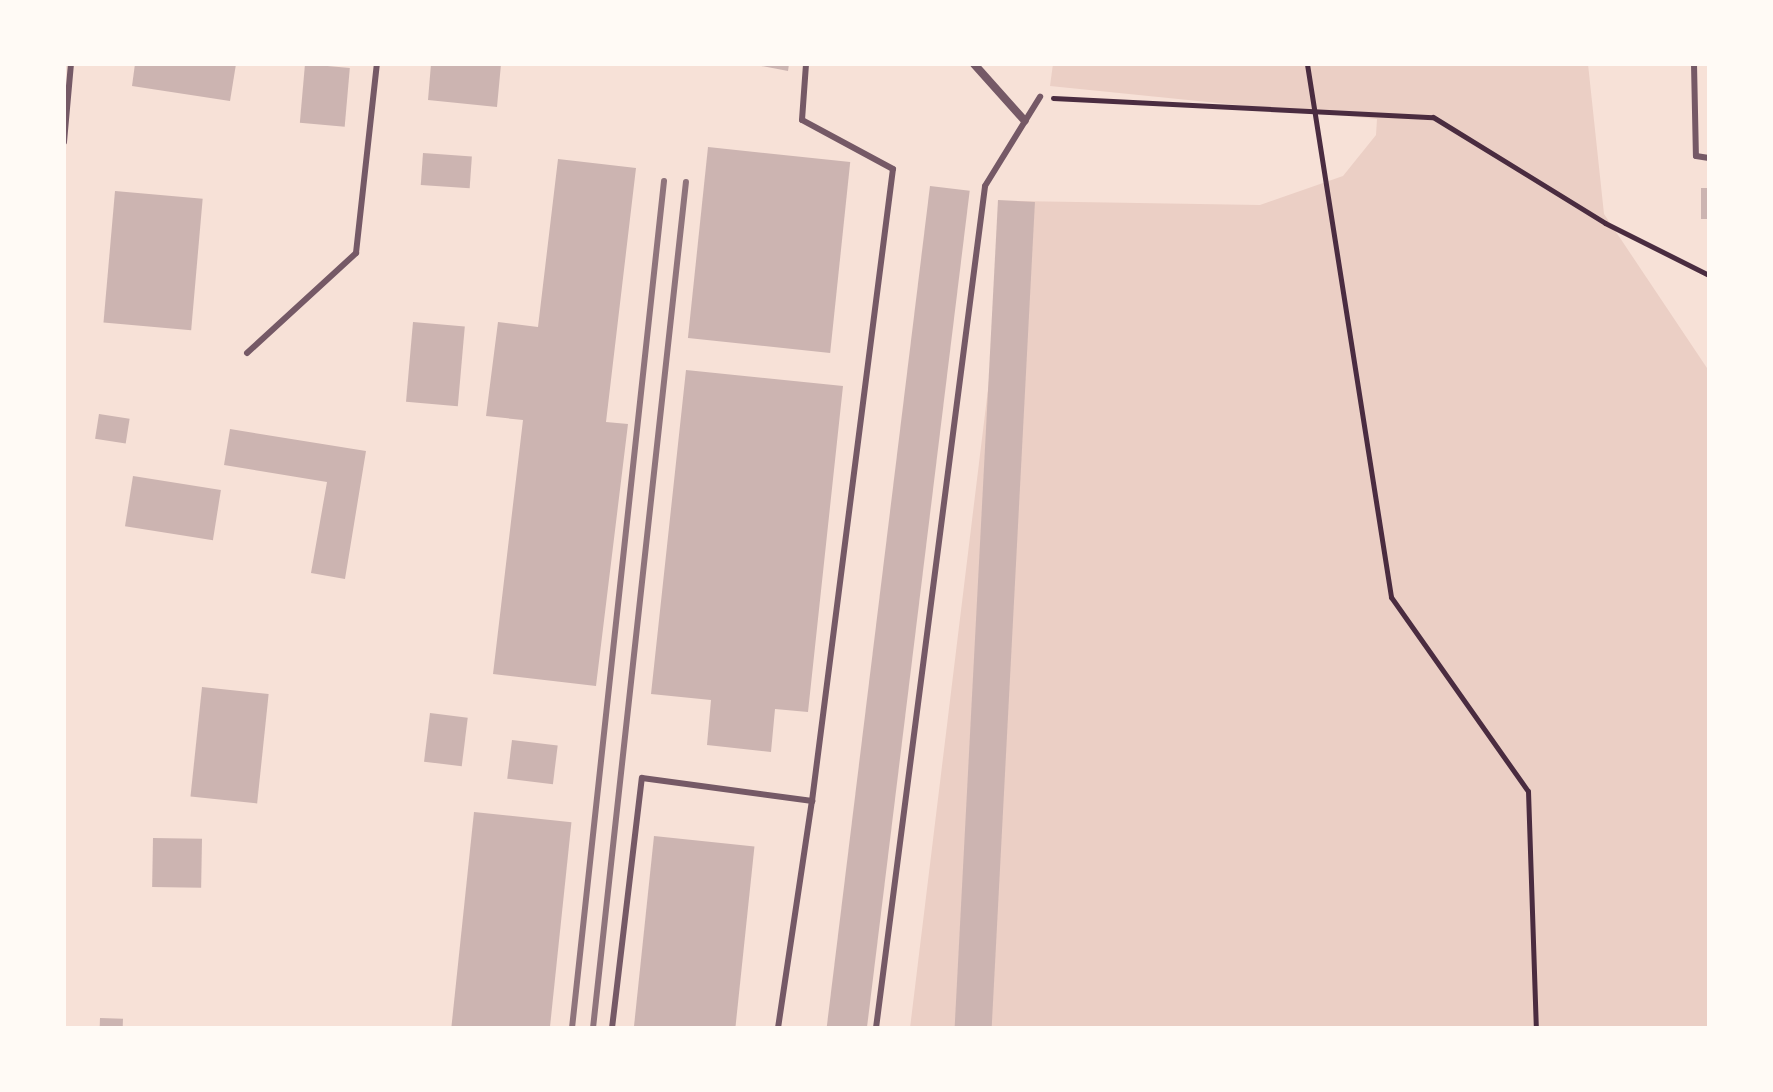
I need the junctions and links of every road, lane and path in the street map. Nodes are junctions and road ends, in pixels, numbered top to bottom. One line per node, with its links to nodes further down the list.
1 (71, 64): 10 (lane)
2 (377, 64): 13 (lane)
3 (806, 64): 14 (lane)
4 (974, 64): 9 (street)
5 (1307, 64): 8 (path)
6 (1694, 64): 11 (lane)
7 (1040, 97): 8 (path); 9 (lane)
8 (1313, 110): 12 (path); 18 (path)
9 (1025, 121): 17 (lane)
10 (64, 142)
11 (1709, 158)
12 (1709, 275)
13 (247, 353)
14 (812, 801): 15 (lane); 16 (lane)
15 (612, 1028)
16 (778, 1028)
17 (876, 1028)
18 (1536, 1028)

